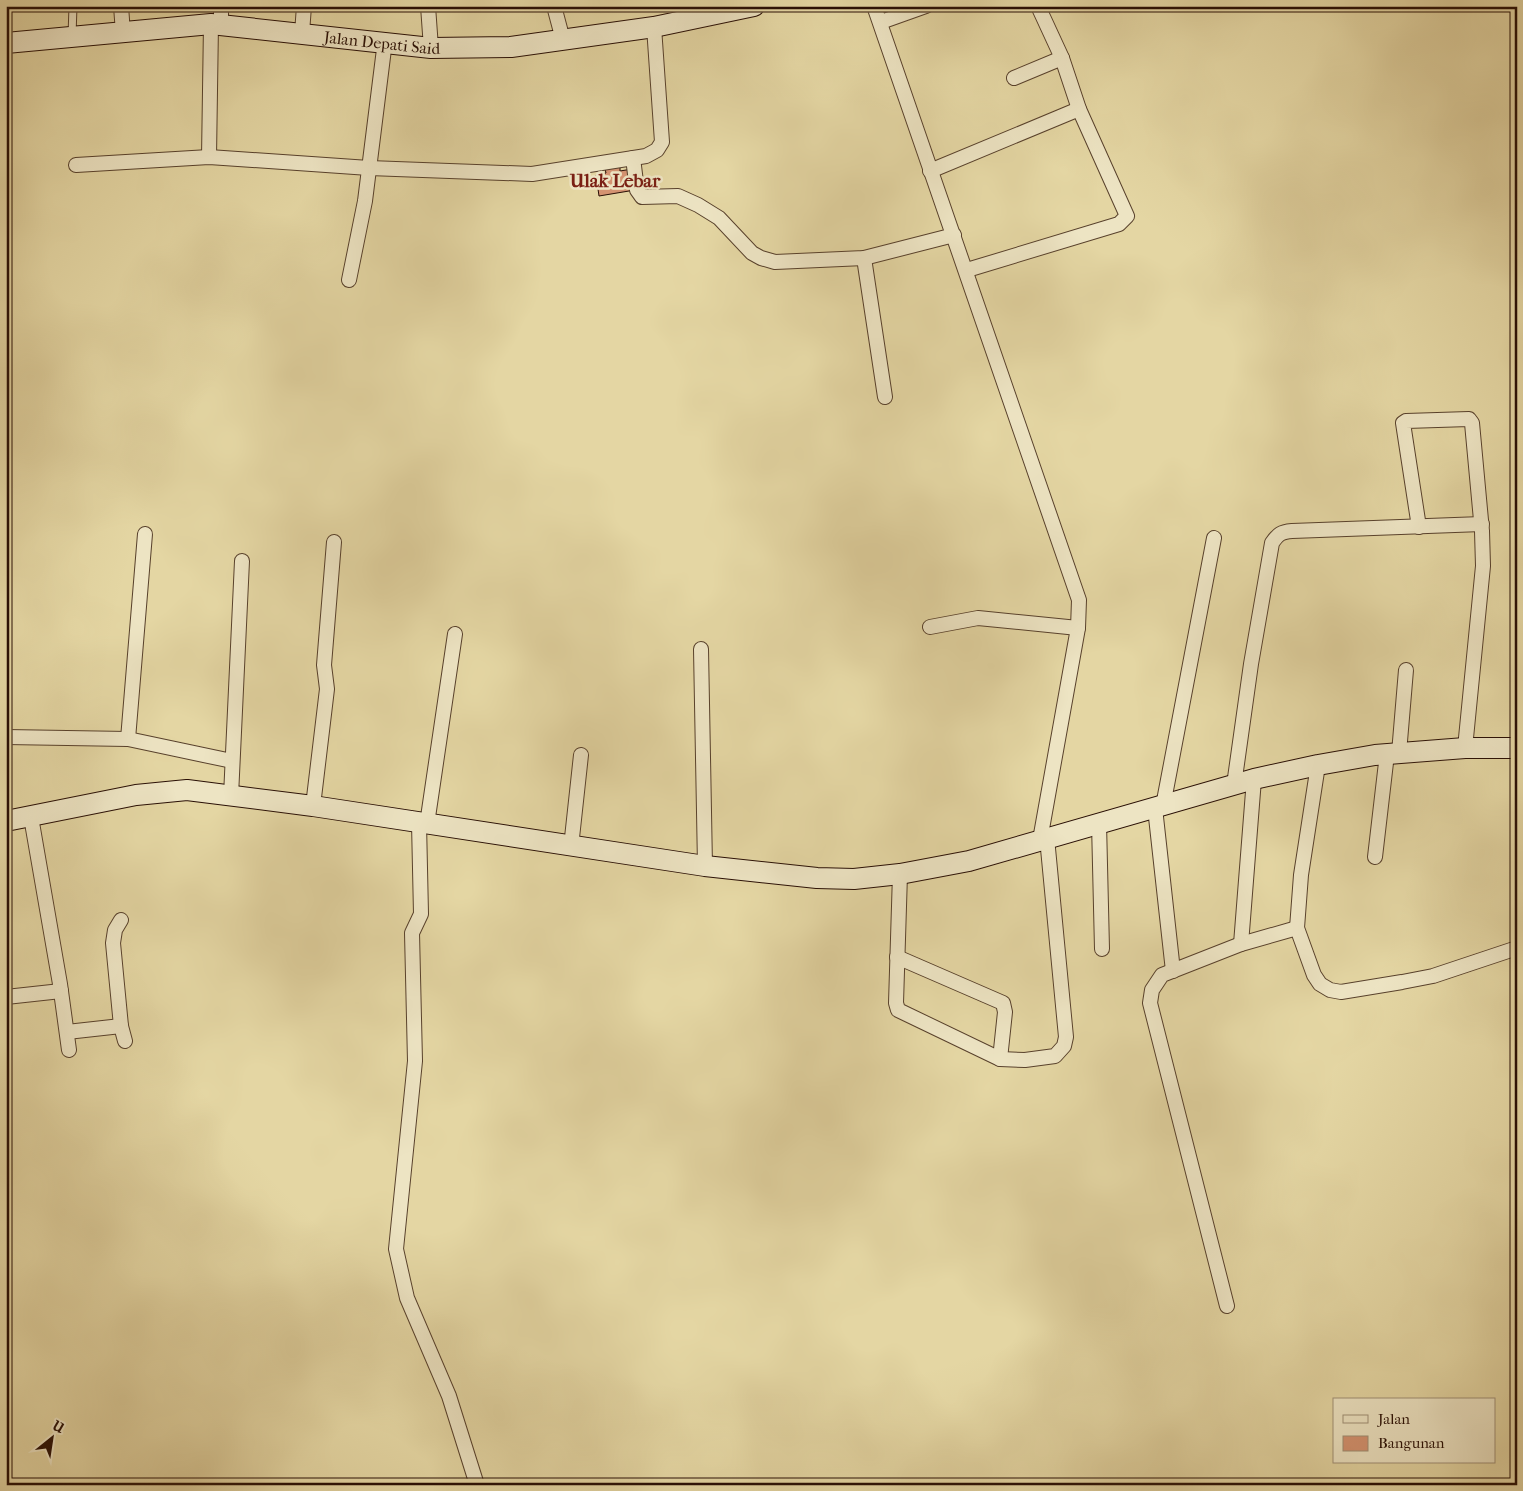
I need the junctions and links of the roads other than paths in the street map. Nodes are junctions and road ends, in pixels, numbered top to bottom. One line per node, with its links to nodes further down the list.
1 (73, 6): 15 (lane)
2 (121, 6): 13 (street)
3 (304, 6): 14 (street)
4 (428, 6): 19 (street)
5 (554, 6): 16 (street)
6 (874, 6): 11 (street)
7 (926, 6): 11 (street)
8 (1038, 6): 20 (street)
9 (750, 7): 12 (street, Jalan Depati Said)
10 (218, 19): 13 (street, Jalan Depati Said); 14 (street, Jalan Depati Said); 23 (street)
11 (881, 22): 27 (street)
12 (654, 27): 16 (street, Jalan Depati Said); 24 (street)
13 (123, 33): 15 (street, Jalan Depati Said)
14 (302, 33): 17 (street, Jalan Depati Said)
15 (72, 39): 18 (street, Jalan Depati Said)
16 (563, 40): 19 (street, Jalan Depati Said)
17 (385, 41): 19 (street, Jalan Depati Said); 26 (street)
18 (6, 43)
19 (431, 48)
20 (1062, 58): 21 (street); 22 (street)
21 (1014, 78)
22 (1079, 109): 27 (street); 30 (street)
23 (209, 157): 25 (street); 26 (street)
24 (633, 158): 26 (street); 29 (street)
25 (76, 165)
26 (369, 168): 31 (street)
27 (930, 171): 28 (street)
28 (954, 235): 29 (street); 30 (street)
29 (864, 258): 32 (street)
30 (967, 270): 40 (street)
31 (349, 280)
32 (885, 397)
33 (1482, 524): 34 (street); 34 (street); 46 (street)
34 (1419, 526): 53 (street)
35 (145, 534): 45 (street)
36 (1214, 538): 56 (street)
37 (334, 542): 55 (street)
38 (242, 562): 50 (street)
39 (930, 627): 40 (street)
40 (1078, 628): 61 (street)
41 (455, 634): 59 (street)
42 (701, 649): 64 (street)
43 (1406, 670): 48 (street)
44 (6, 737): 45 (street)
45 (128, 740): 50 (street)
46 (1465, 748): 47 (street); 48 (street)
47 (1517, 748)
48 (1393, 754): 51 (street); 63 (street)
49 (581, 755): 62 (street)
50 (232, 761): 54 (street)
51 (1318, 765): 52 (street); 67 (street)
52 (1254, 779): 53 (street); 68 (street)
53 (1234, 785): 56 (street)
54 (231, 796): 55 (street); 57 (street)
55 (312, 806): 59 (street)
56 (1159, 807): 60 (street); 72 (street)
57 (31, 817): 58 (street); 73 (street)
58 (6, 821)
59 (423, 823): 62 (street); 81 (street)
60 (1098, 823): 61 (street); 70 (street)
61 (1043, 839): 65 (street); 79 (street)
62 (571, 847): 64 (street)
63 (1375, 857)
64 (706, 866): 65 (street)
65 (900, 874): 71 (street)
66 (121, 920): 75 (street)
67 (1297, 928): 68 (street); 69 (street)
68 (1241, 944): 72 (street)
69 (1517, 948)
70 (1102, 949)
71 (897, 957): 79 (street); 79 (street)
72 (1173, 971): 80 (street)
73 (60, 990): 74 (street); 76 (street)
74 (6, 997)
75 (121, 1026): 76 (street); 77 (street)
76 (67, 1032): 78 (street)
77 (125, 1041)
78 (69, 1050)
79 (1000, 1059)
80 (1228, 1306)
81 (477, 1485)

